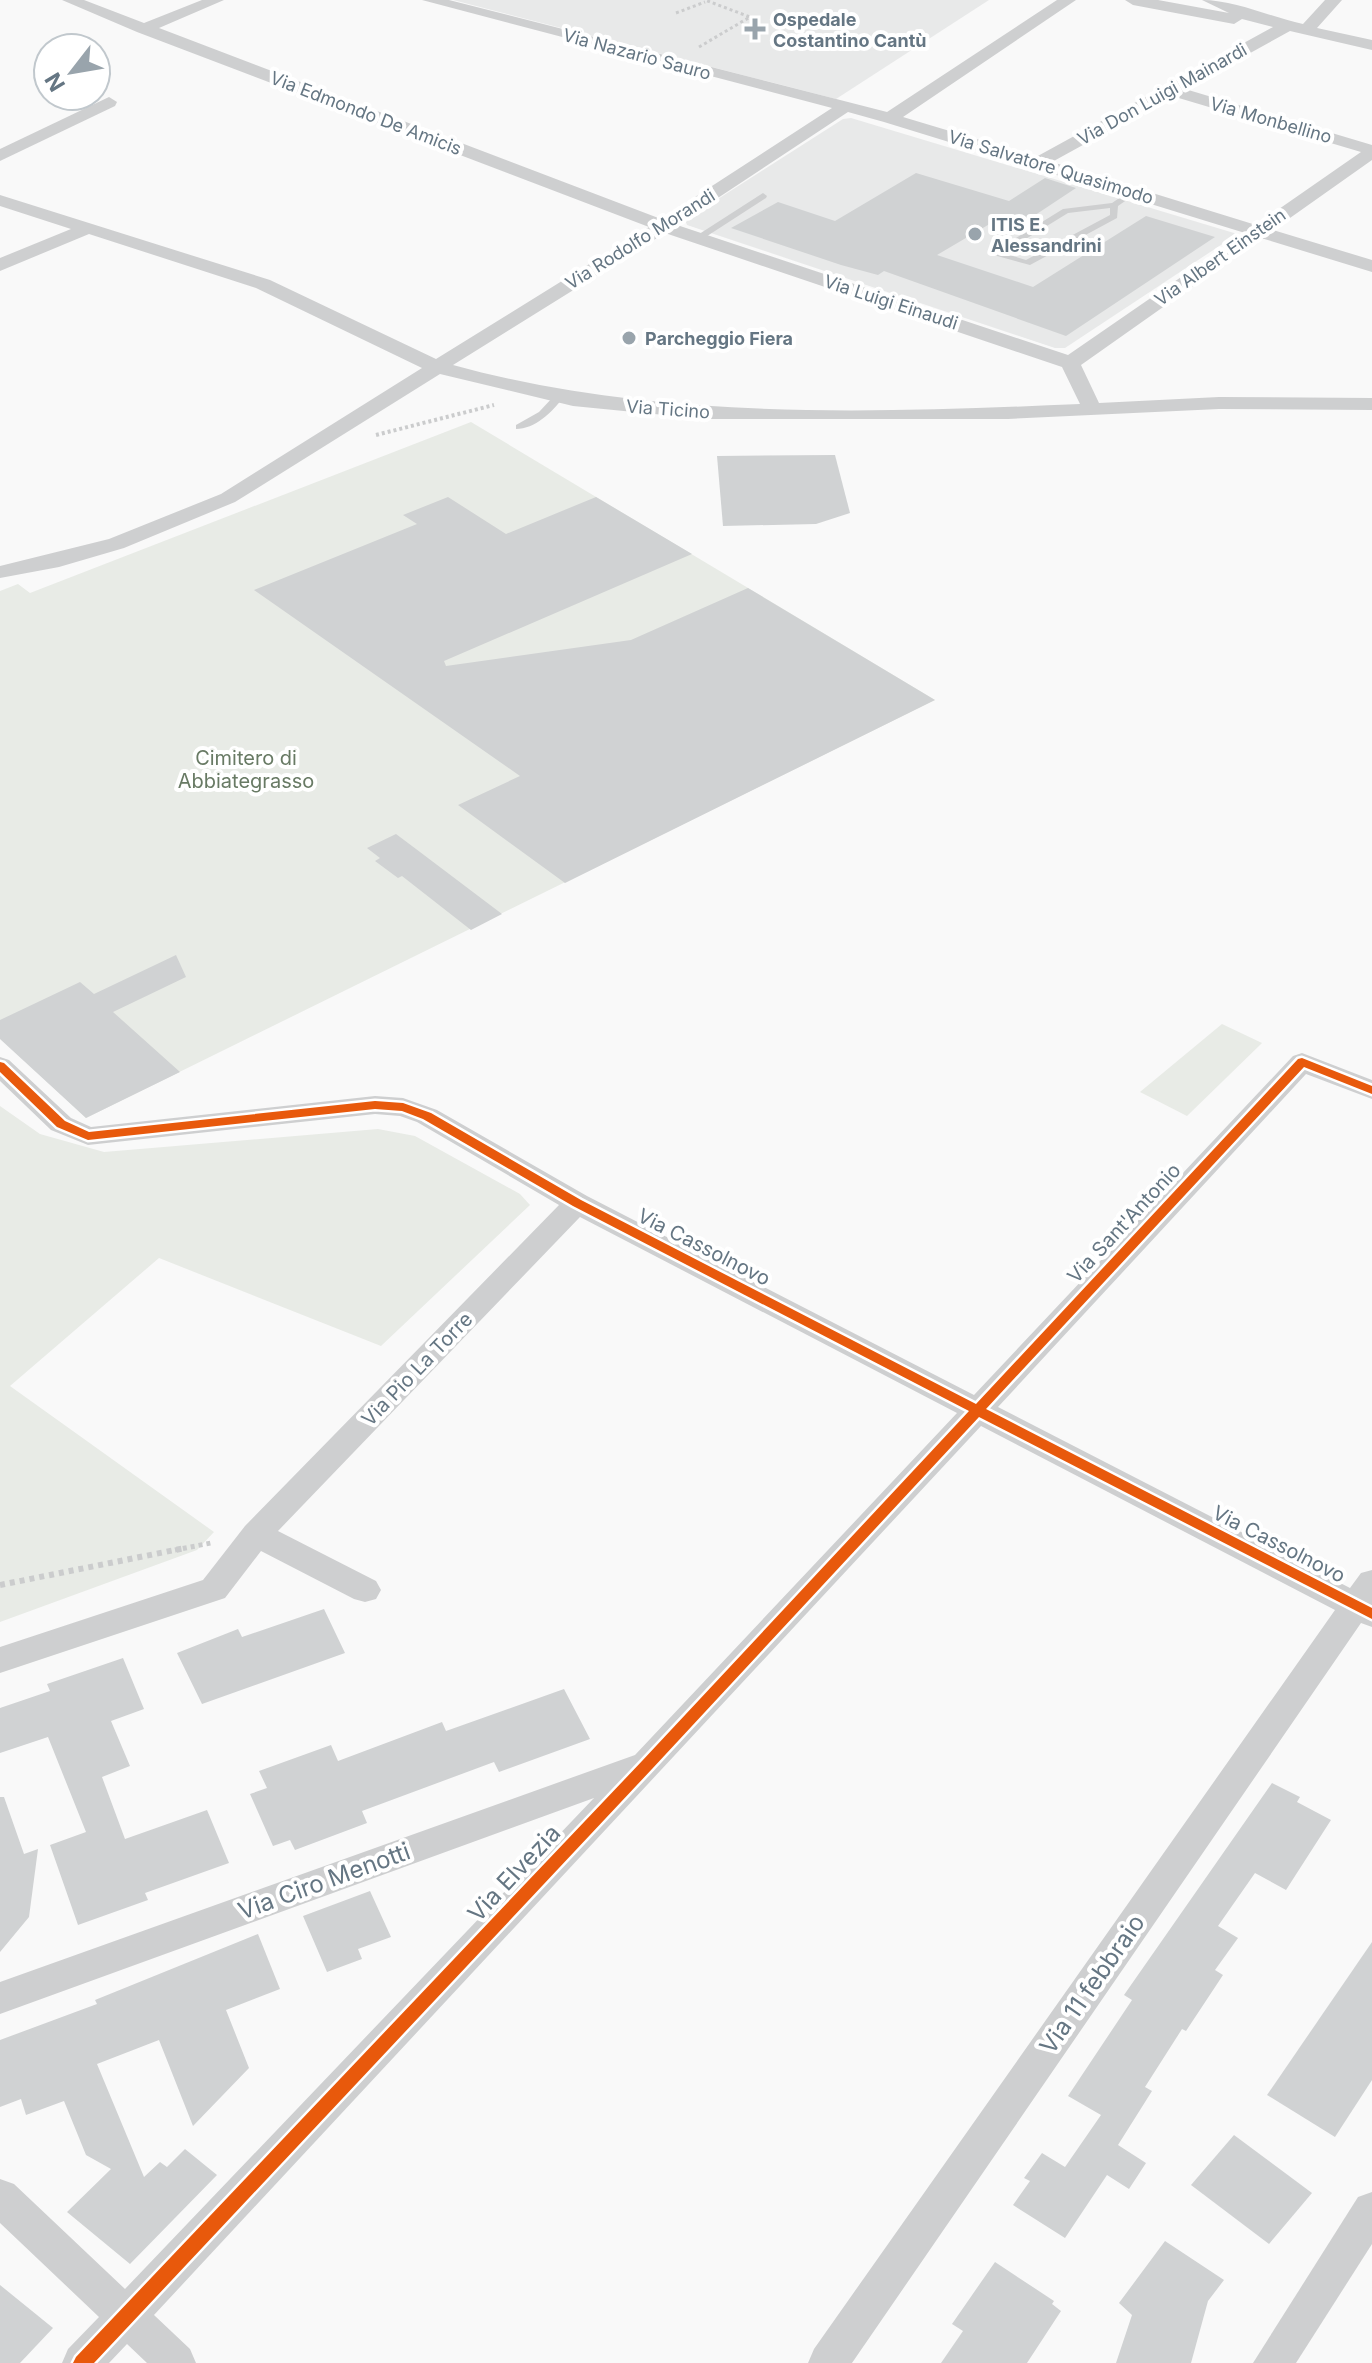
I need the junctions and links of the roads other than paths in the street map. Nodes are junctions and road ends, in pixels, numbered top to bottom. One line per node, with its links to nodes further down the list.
1 (70, 0): 10 (street, Via Edmondo De Amicis)
2 (216, 0): 10 (street)
3 (430, 0): 14 (street, Via Nazario Sauro)
4 (1068, 0): 16 (street)
5 (1133, 0): 8 (street)
6 (1210, 0): 8 (street)
7 (1334, 0): 11 (street)
8 (1254, 18): 9 (street)
9 (1285, 27): 11 (street); 13 (street, Via Don Luigi Mainardi)
10 (143, 29): 24 (street, Via Edmondo De Amicis)
11 (1306, 30): 12 (street)
12 (1372, 45)
13 (1170, 90): 17 (street, Via Monbellino); 19 (street, Via Don Luigi Mainardi)
14 (843, 108): 16 (street, Via Salvatore Quasimodo); 24 (street, Via Rodolfo Morandi)
15 (89, 112): 18 (street)
16 (890, 118): 19 (street, Via Salvatore Quasimodo)
17 (1372, 151): 26 (street, Via Albert Einstein)
18 (0, 156)
19 (1040, 162): 20 (street, Via Salvatore Quasimodo)
20 (1134, 192): 23 (lane); 26 (street, Via Salvatore Quasimodo)
21 (763, 196): 27 (lane)
22 (0, 200): 25 (street, Via Ticino)
23 (1114, 205): 23 (lane)
24 (663, 226): 27 (street, Via Luigi Einaudi); 31 (street, Via Rodolfo Morandi)
25 (90, 227): 28 (street); 31 (street, Via Ticino)
26 (1257, 230): 29 (street, Via Salvatore Quasimodo); 30 (street, Via Albert Einstein)
27 (698, 238): 30 (street, Via Luigi Einaudi)
28 (0, 265)
29 (1372, 266)
30 (1070, 363): 34 (street)
31 (434, 366): 32 (street, Via Ticino); 36 (street, Via Rodolfo Morandi)
32 (558, 398): 34 (street, Via Ticino); 35 (lane)
33 (1372, 404): 34 (street, Via Ticino)
34 (1093, 410)
35 (520, 427)
36 (0, 572)
37 (0, 1066): 39 (street, Via Cassolnovo)
38 (1372, 1090): 40 (street, Via Sant'Antonio)
39 (577, 1203): 40 (street, Via Cassolnovo); 41 (street, Via Pio La Torre)
40 (976, 1411): 43 (street, Via Cassolnovo); 45 (street, Via Elvezia)
41 (256, 1534): 42 (street); 44 (street, Via Pio La Torre)
42 (365, 1590)
43 (1366, 1600): 52 (street, Via 11 febbraio)
44 (0, 1660)
45 (647, 1765): 46 (street, Via Ciro Menotti); 49 (street, Via Elvezia)
46 (0, 1998)
47 (0, 2197): 49 (street)
48 (1372, 2210): 53 (street)
49 (124, 2316): 50 (street, Via Elvezia); 51 (street)
50 (82, 2363)
51 (176, 2363)
52 (828, 2363)
53 (1273, 2363)

